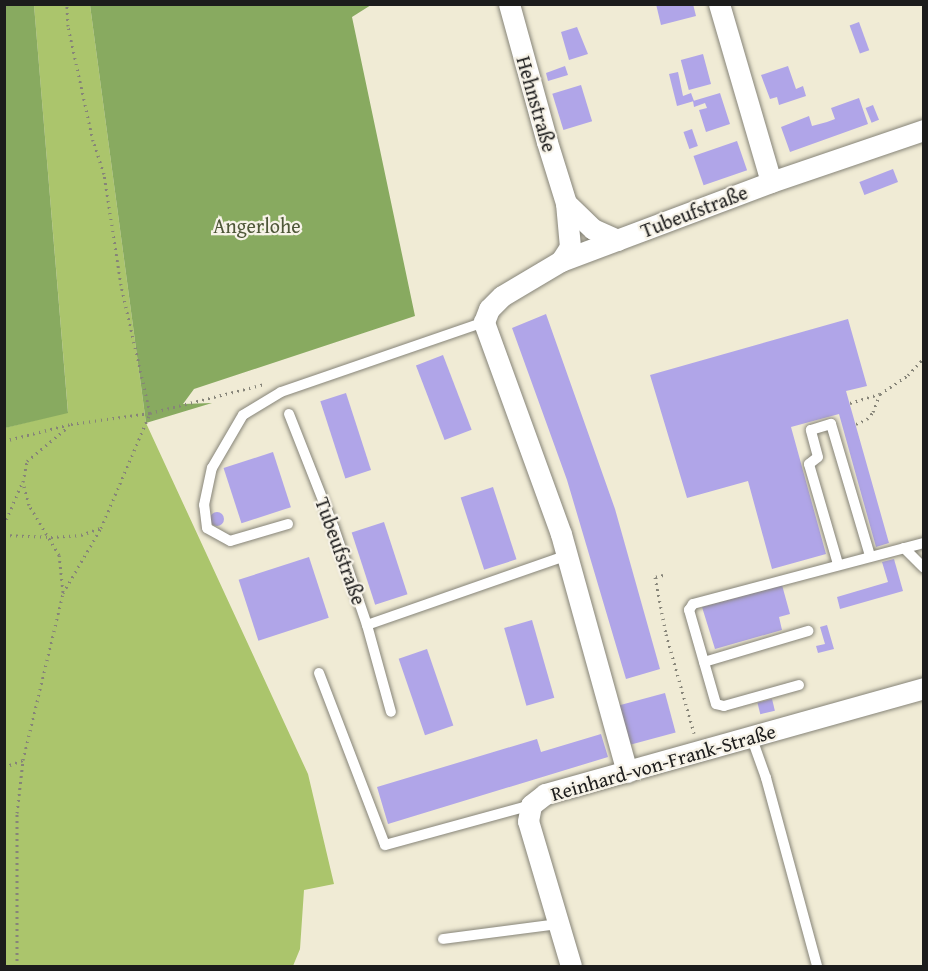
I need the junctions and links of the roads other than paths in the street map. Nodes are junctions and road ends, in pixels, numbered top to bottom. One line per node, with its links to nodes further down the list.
1 (509, 4): 5 (street, Hehnstraße)
2 (718, 4): 4 (street)
3 (924, 130): 4 (street, Tubeufstraße)
4 (771, 182): 6 (street, Tubeufstraße)
5 (566, 203): 6 (street, Hehnstraße); 7 (street, Hehnstraße)
6 (618, 240): 7 (street, Tubeufstraße)
7 (561, 261): 8 (street, Tubeufstraße)
8 (484, 322): 10 (lane, Tubeufstraße); 13 (street)
9 (289, 414): 17 (lane, Tubeufstraße)
10 (288, 524)
11 (924, 543): 12 (lane)
12 (904, 548): 14 (lane); 16 (lane)
13 (568, 555): 17 (lane, Tubeufstraße); 25 (street)
14 (870, 556): 15 (lane); 15 (lane)
15 (838, 564): 19 (lane)
16 (924, 568)
17 (367, 625): 23 (lane)
18 (808, 631): 19 (lane)
19 (704, 662): 21 (lane)
20 (319, 673): 26 (lane)
21 (799, 685)
22 (924, 688): 24 (street, Reinhard-von-Frank-Straße)
23 (391, 712)
24 (751, 736): 25 (street, Reinhard-von-Frank-Straße); 30 (lane)
25 (627, 772): 26 (street, Reinhard-von-Frank-Straße)
26 (531, 805): 27 (street, Reinhard-von-Frank-Straße)
27 (559, 924): 28 (lane); 29 (street, Reinhard-von-Frank-Straße)
28 (443, 939)
29 (571, 966)
30 (817, 966)

